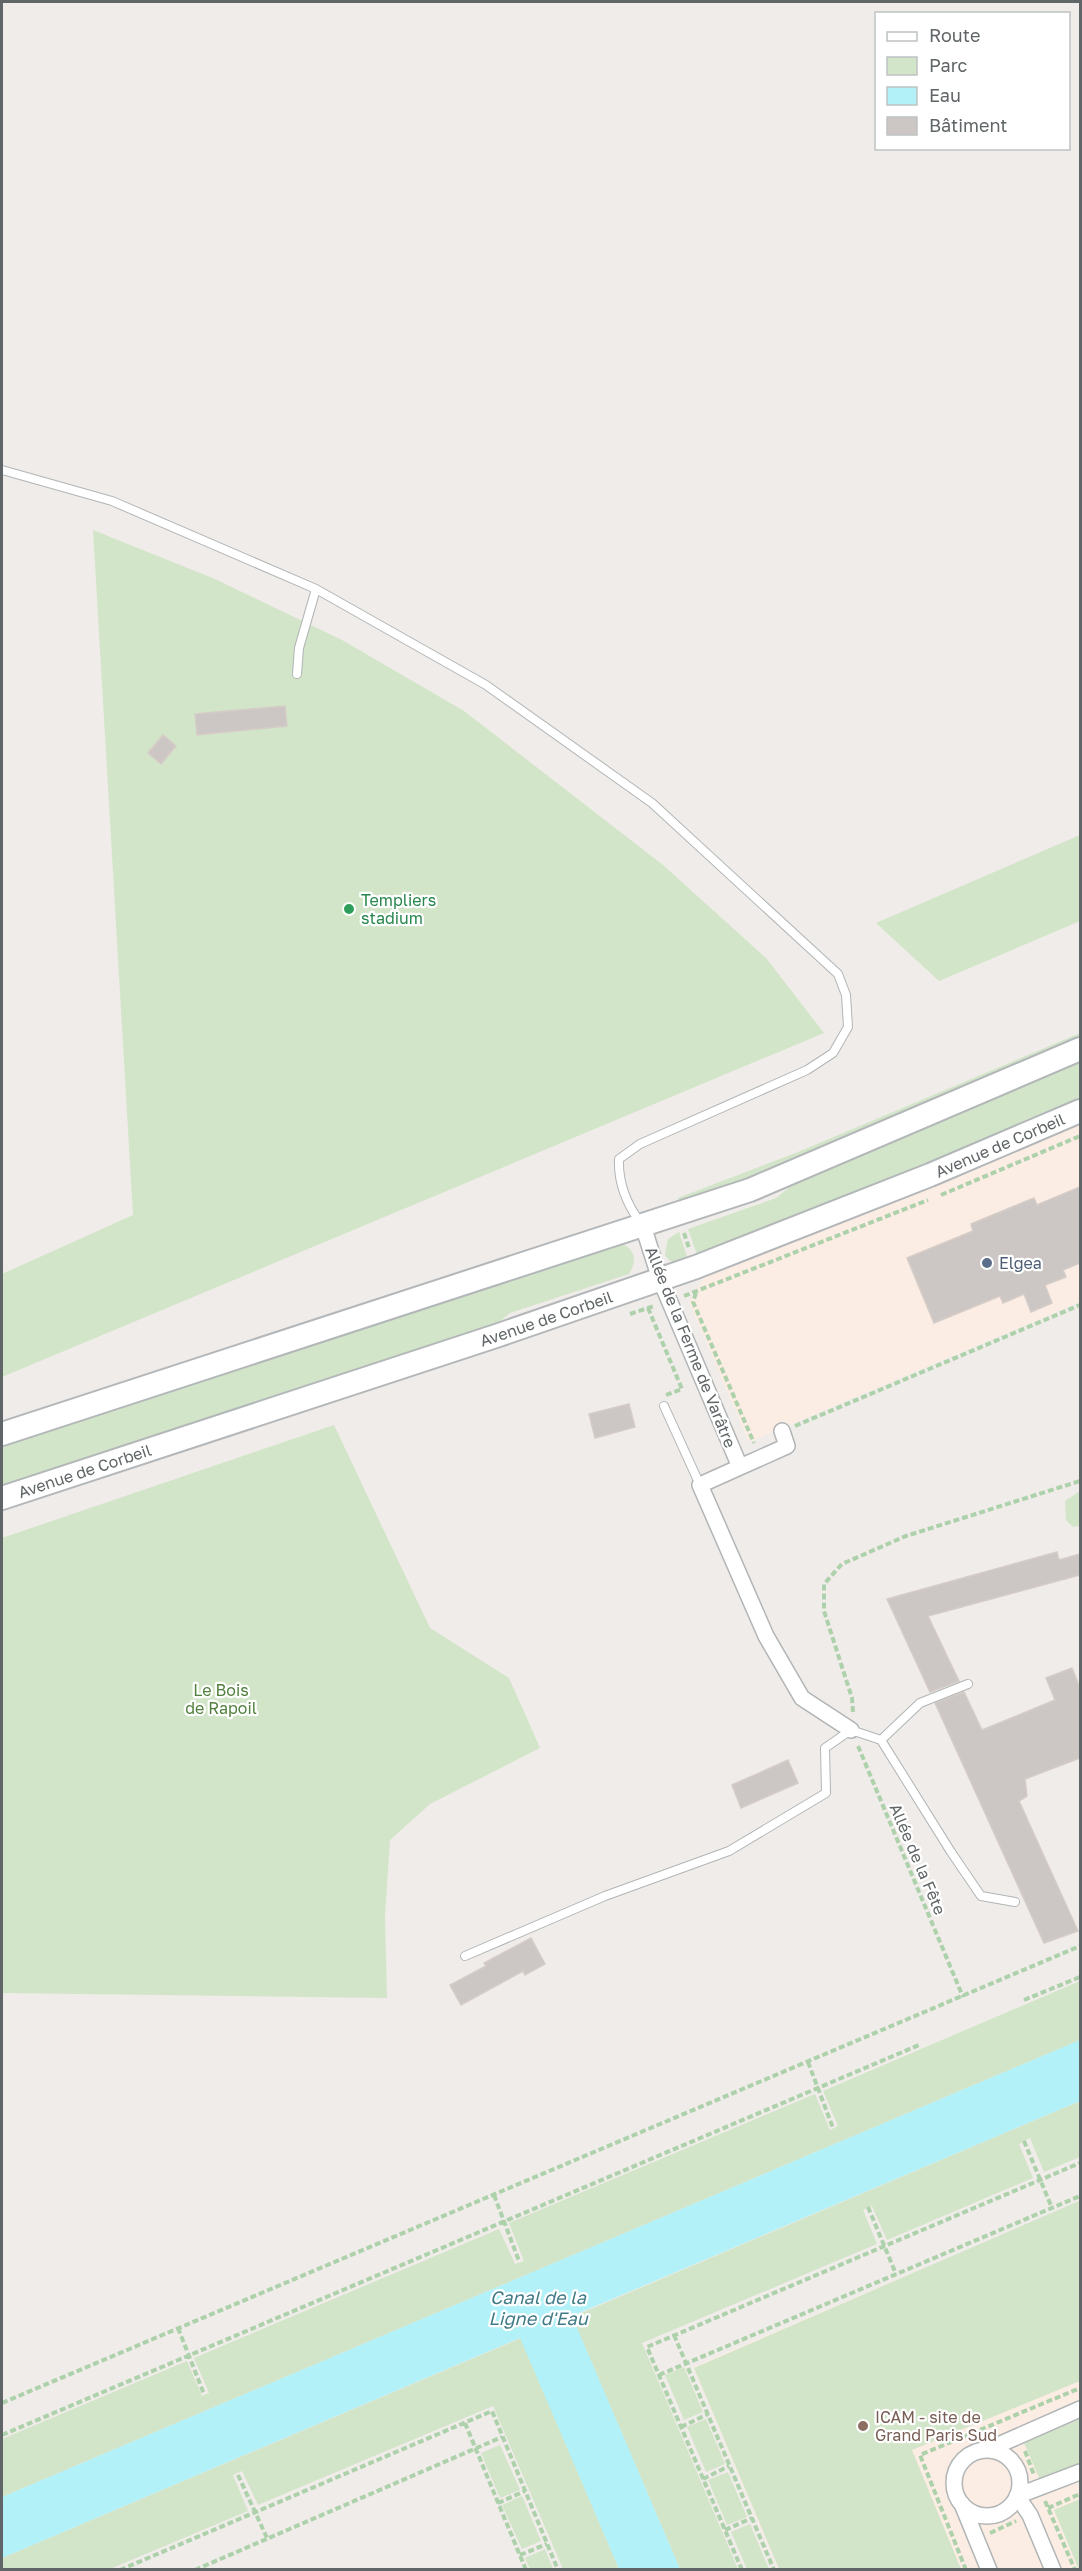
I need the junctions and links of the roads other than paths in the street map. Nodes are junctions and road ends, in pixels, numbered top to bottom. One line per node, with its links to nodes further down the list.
1 (2, 470): 2 (lane)
2 (316, 589): 3 (lane); 6 (lane)
3 (297, 674)
4 (1080, 1049): 6 (main road)
5 (1080, 1111): 7 (main road, Avenue de Corbeil)
6 (643, 1226): 7 (street, Allée de la Ferme de Varâtre); 10 (main road)
7 (660, 1279): 11 (street, Allée de la Ferme de Varâtre); 13 (main road, Avenue de Corbeil)
8 (664, 1406): 12 (lane)
9 (782, 1431): 11 (street, Allée de la Ferme de Varâtre)
10 (2, 1434)
11 (740, 1467): 12 (street, Allée de la Ferme de Varâtre)
12 (700, 1485): 15 (street)
13 (2, 1498)
14 (968, 1684): 16 (lane)
15 (851, 1730): 16 (lane); 18 (lane)
16 (881, 1740): 17 (lane)
17 (1015, 1902)
18 (465, 1956)
19 (1080, 2409): 20 (street)
20 (987, 2450): 22 (street); 23 (street)
21 (1080, 2472): 22 (street)
22 (1017, 2496): 23 (street); 25 (street)
23 (962, 2504): 24 (street)
24 (989, 2570)
25 (1053, 2570)

